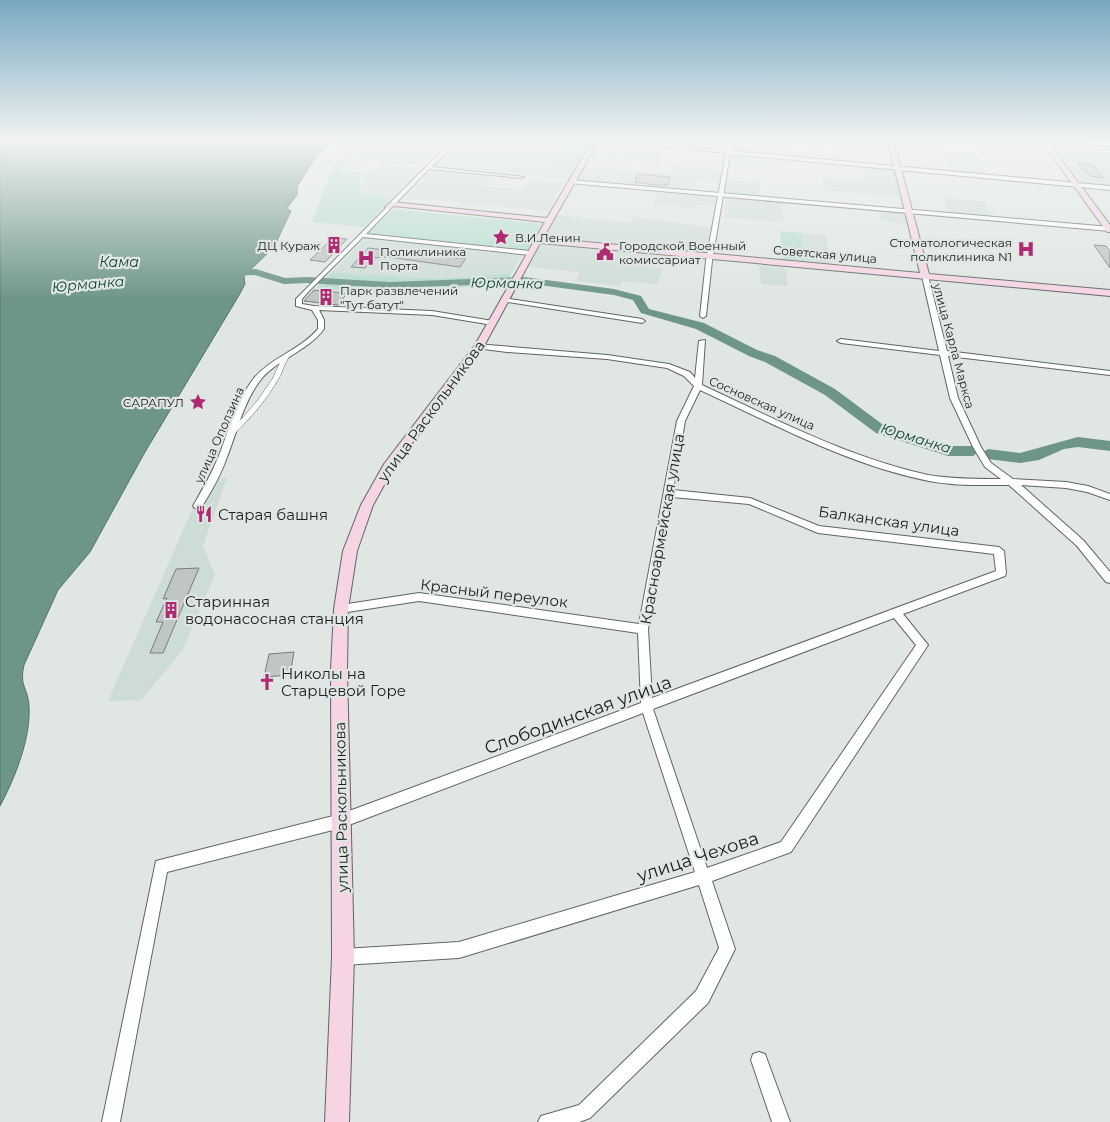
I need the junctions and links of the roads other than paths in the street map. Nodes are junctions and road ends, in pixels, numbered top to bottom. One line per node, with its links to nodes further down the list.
1 (402, 194): 7 (street)
2 (564, 194): 9 (main road, улица Раскольникова)
3 (714, 194): 6 (street)
4 (905, 194): 8 (main road, улица Карла Маркса)
5 (1083, 194): 10 (main road)
6 (721, 195): 8 (street); 14 (street)
7 (390, 206): 9 (main road); 11 (street)
8 (909, 212): 10 (street); 15 (main road, улица Карла Маркса)
9 (548, 222): 12 (main road, улица Раскольникова)
10 (1110, 229)
11 (361, 235): 13 (street); 18 (street)
12 (537, 240): 13 (main road, улица Раскольникова); 14 (main road, Советская улица)
13 (530, 253): 17 (main road, улица Раскольникова)
14 (710, 256): 15 (main road, Советская улица); 19 (street)
15 (925, 276): 16 (main road, Советская улица); 26 (street, улица Карла Маркса)
16 (1110, 293)
17 (504, 298): 20 (street); 21 (main road, улица Раскольникова)
18 (314, 308): 21 (street); 25 (street, улица Оползина)
19 (703, 316)
20 (642, 321)
21 (493, 323): 24 (main road, улица Раскольникова)
22 (841, 340): 26 (street)
23 (703, 341): 28 (street, Красноармейская улица)
24 (478, 346): 28 (street, Сосновская улица); 36 (main road, улица Раскольникова)
25 (291, 352): 29 (street); 29 (street, улица Оползина)
26 (944, 352): 27 (street); 30 (street, улица Карла Маркса)
27 (1110, 373)
28 (698, 386): 30 (street, Сосновская улица); 31 (street, Красноармейская улица)
29 (232, 433): 33 (street, улица Оползина)
30 (1008, 483): 32 (street, Сосновская улица); 35 (street, улица Карла Маркса)
31 (668, 493): 34 (street, Балканская улица); 38 (street, Красноармейская улица)
32 (1110, 497)
33 (198, 506)
34 (1001, 573): 37 (street, Слободинская улица)
35 (1110, 579)
36 (341, 609): 38 (street, Красный переулок); 40 (main road, улица Раскольникова)
37 (896, 613): 39 (street, Слободинская улица); 41 (street, улица Чехова)
38 (643, 628): 39 (street, Красноармейская улица)
39 (647, 708): 40 (street, Слободинская улица); 41 (street, Красноармейская улица)
40 (341, 821): 42 (main road, улица Раскольникова); 44 (street, Слободинская улица)
41 (703, 877): 42 (street, улица Чехова); 46 (street, Красноармейская улица)
42 (343, 957): 45 (main road, улица Раскольникова)
43 (759, 1060): 47 (street)
44 (111, 1122)
45 (337, 1122)
46 (547, 1122)
47 (781, 1122)

